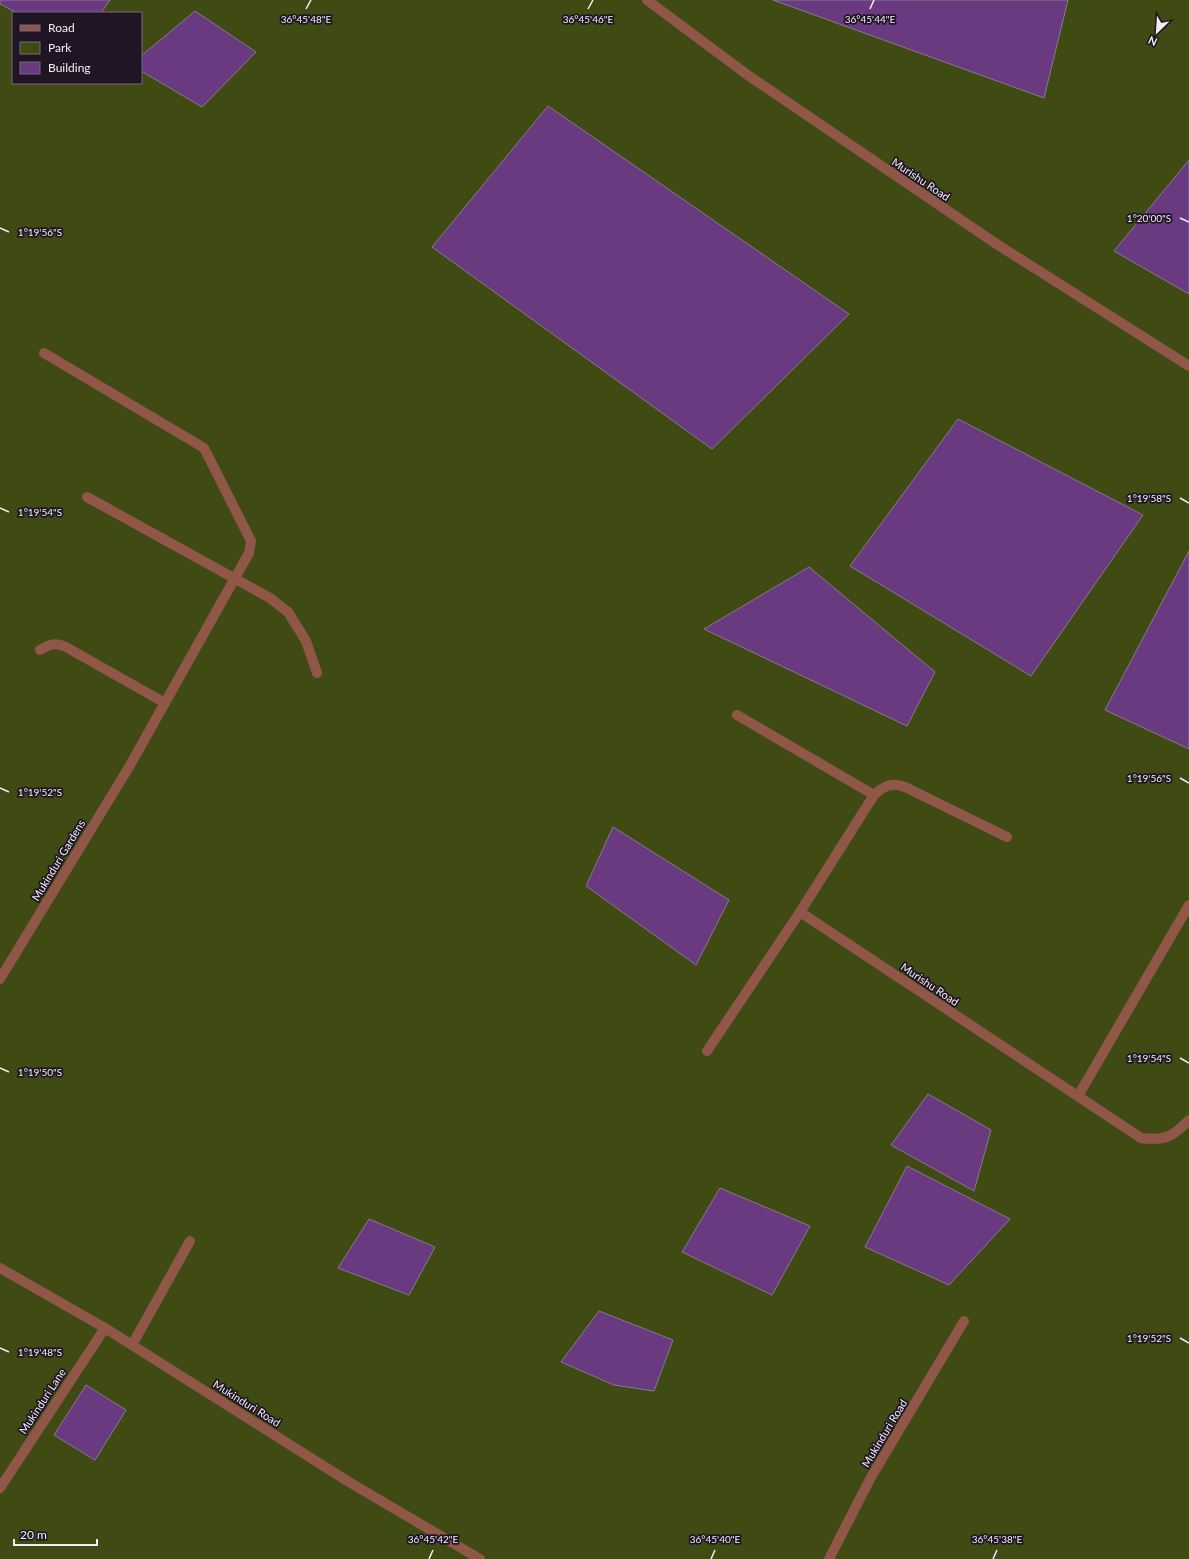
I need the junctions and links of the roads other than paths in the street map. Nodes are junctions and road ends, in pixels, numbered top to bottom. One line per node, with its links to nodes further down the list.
1 (647, 0): 3 (street, Murishu Road)
2 (44, 353): 5 (street, Mukinduri Gardens)
3 (1189, 366)
4 (87, 497): 5 (street)
5 (235, 580): 7 (street); 8 (street, Mukinduri Gardens)
6 (40, 650): 8 (street)
7 (317, 673)
8 (165, 703): 14 (street, Mukinduri Gardens)
9 (737, 715): 10 (street)
10 (874, 796): 11 (street); 13 (street)
11 (1007, 837)
12 (1189, 905): 16 (street)
13 (800, 912): 15 (street); 16 (street, Murishu Road)
14 (0, 978)
15 (706, 1051)
16 (1078, 1096): 17 (street, Murishu Road)
17 (1189, 1120)
18 (190, 1240): 22 (street)
19 (0, 1268): 21 (street, Mukinduri Road)
20 (964, 1321): 25 (street, Mukinduri Road)
21 (105, 1328): 22 (street, Mukinduri Road); 23 (street, Mukinduri Lane)
22 (132, 1346): 24 (street, Mukinduri Road)
23 (0, 1488)
24 (480, 1559)
25 (829, 1559)

